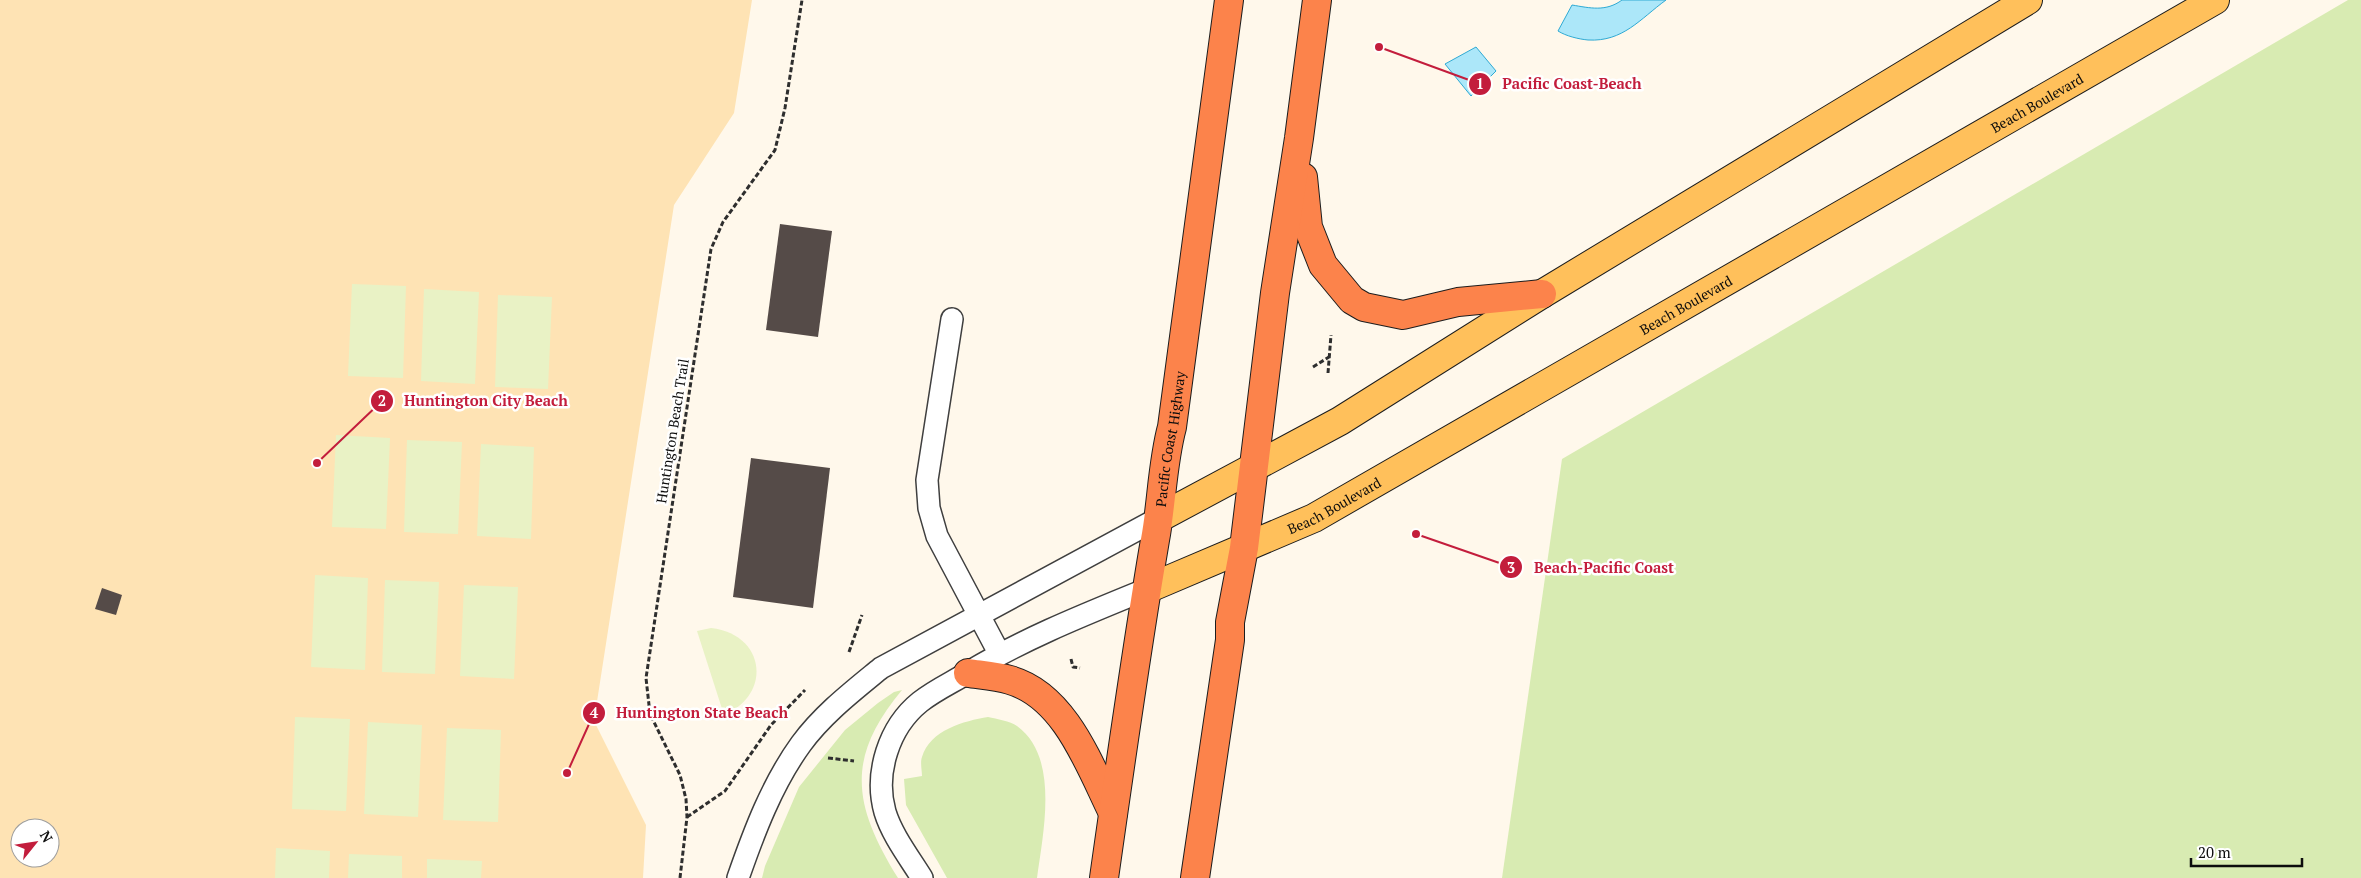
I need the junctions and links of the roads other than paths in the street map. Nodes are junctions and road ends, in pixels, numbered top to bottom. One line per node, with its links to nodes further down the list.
1 (1229, 0): 9 (highway, Pacific Coast Highway)
2 (1317, 0): 5 (highway)
3 (2028, 0): 6 (main road)
4 (2215, 0): 10 (main road, Beach Boulevard)
5 (1299, 138): 6 (highway); 8 (highway)
6 (1542, 294): 8 (main road)
7 (952, 319): 12 (lane)
8 (1252, 469): 9 (main road); 10 (highway)
9 (1159, 518): 11 (highway, Pacific Coast Highway); 12 (lane)
10 (1244, 548): 11 (main road, Beach Boulevard); 19 (highway)
11 (1147, 589): 13 (lane); 15 (highway, Pacific Coast Highway)
12 (979, 614): 13 (lane); 16 (lane)
13 (999, 653): 14 (lane)
14 (968, 673): 15 (highway); 17 (lane)
15 (1113, 813): 18 (highway, Pacific Coast Highway)
16 (738, 878)
17 (922, 878)
18 (1104, 878)
19 (1195, 878)

